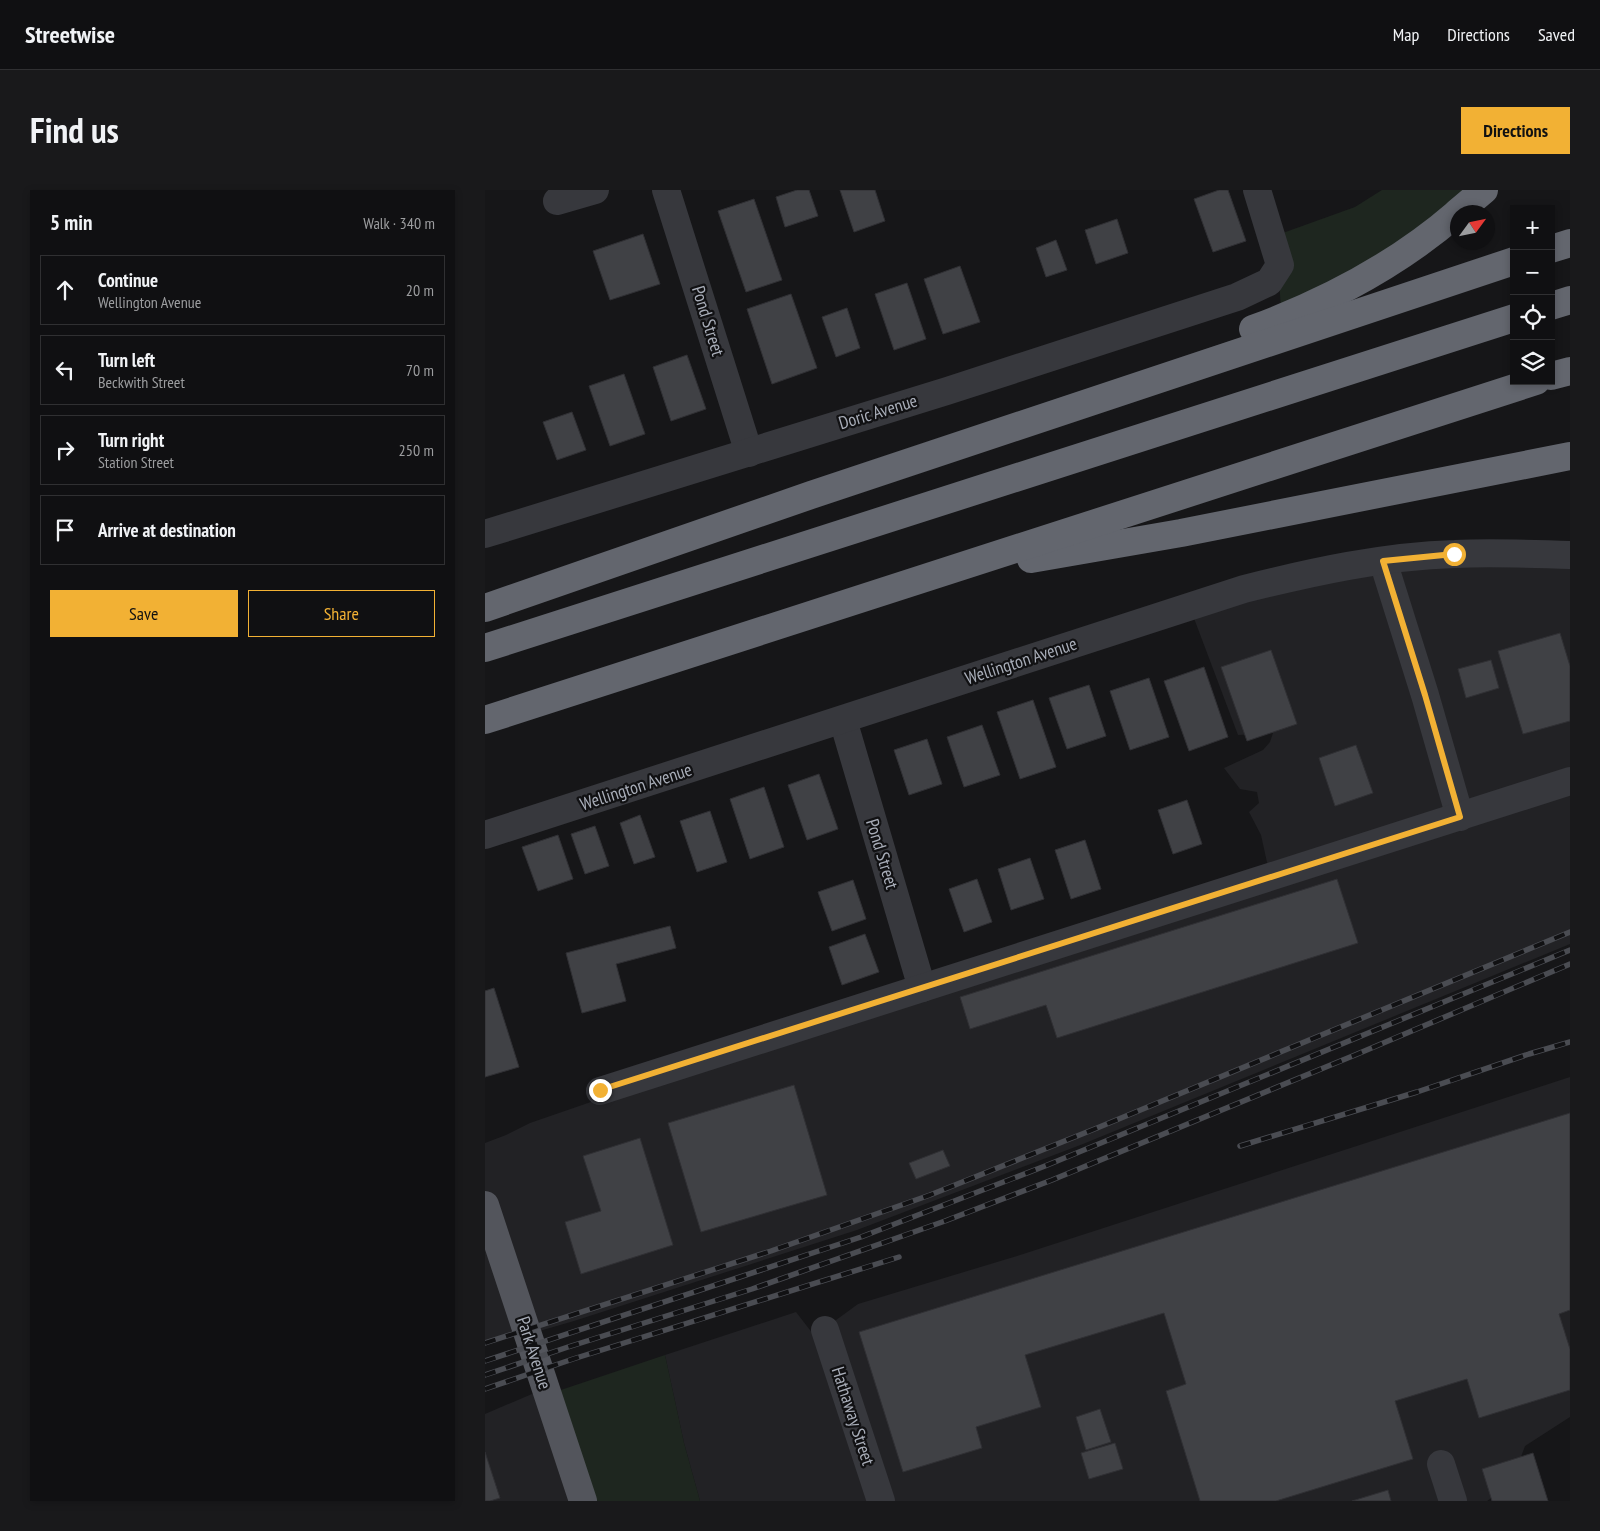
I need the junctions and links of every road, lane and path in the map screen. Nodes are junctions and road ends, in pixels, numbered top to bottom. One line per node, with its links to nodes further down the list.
1 (595, 190): 5 (street)
2 (666, 190): 17 (street, Pond Street)
3 (1257, 190): 17 (street, Doric Avenue)
4 (1484, 190): 6 (highway)
5 (557, 201)
6 (1467, 205)
7 (1450, 219): 19 (highway)
8 (1570, 244): 9 (highway)
9 (1555, 248)
10 (1510, 262): 19 (highway)
11 (1570, 300): 12 (highway)
12 (1555, 305)
13 (1510, 319): 25 (highway)
14 (1570, 370): 15 (highway)
15 (1555, 375)
16 (1524, 385): 23 (highway)
17 (749, 452): 20 (street, Doric Avenue)
18 (1570, 456): 23 (highway)
19 (811, 495): 24 (highway)
20 (485, 534)
21 (1570, 555): 22 (street, Wellington Avenue)
22 (1383, 561): 27 (street, Wellington Avenue); 29 (street)
23 (934, 576): 26 (highway)
24 (485, 608)
25 (485, 648)
26 (485, 720)
27 (843, 720): 30 (street, Wellington Avenue); 31 (street, Pond Street)
28 (1570, 781): 29 (street)
29 (1460, 817): 31 (street)
30 (485, 835)
31 (922, 988): 32 (street)
32 (600, 1090)
33 (485, 1205): 37 (main road, Park Avenue)
34 (825, 1330): 38 (street, Hathaway Street)
35 (1441, 1464): 36 (street)
36 (1452, 1498)
37 (583, 1501)
38 (881, 1501)

